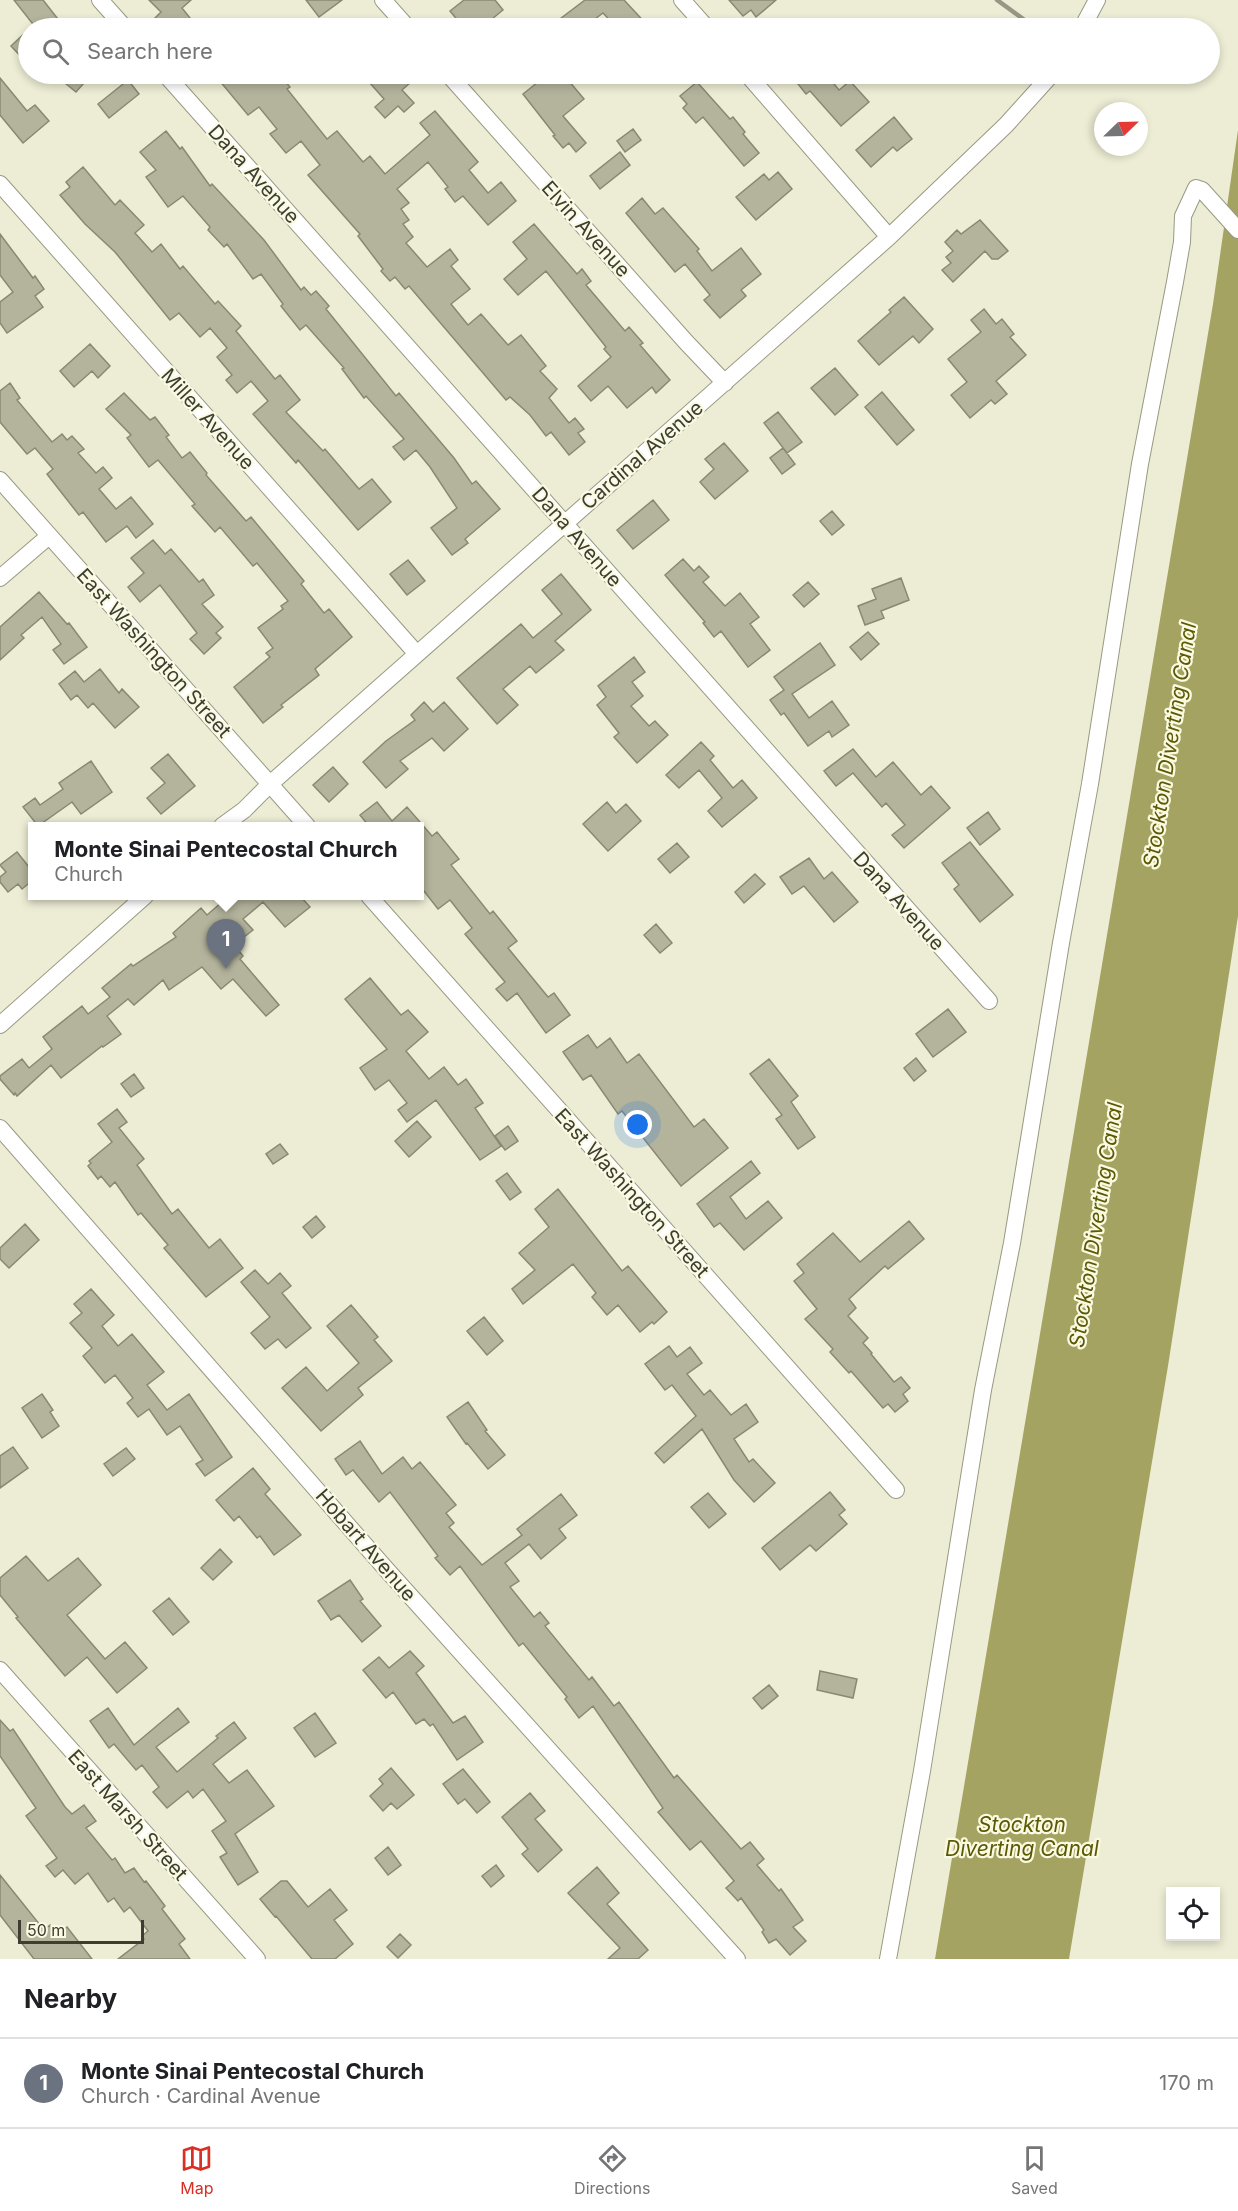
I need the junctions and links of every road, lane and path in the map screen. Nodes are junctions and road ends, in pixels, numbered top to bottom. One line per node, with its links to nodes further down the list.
1 (100, 0): 5 (street)
2 (383, 0): 6 (street)
3 (682, 0): 7 (street)
4 (1097, 0): 8 (street)
5 (116, 18)
6 (399, 18)
7 (698, 18)
8 (1087, 18)
9 (174, 84): 18 (street, Dana Avenue)
10 (457, 84): 16 (street, Elvin Avenue)
11 (756, 84): 15 (street)
12 (1043, 84): 15 (street, Cardinal Avenue)
13 (0, 184): 21 (street, Miller Avenue)
14 (1238, 231): 34 (street)
15 (889, 237): 16 (street, Cardinal Avenue)
16 (724, 383): 18 (street, Cardinal Avenue)
17 (0, 480): 19 (street, East Washington Street)
18 (565, 523): 21 (street, Cardinal Avenue); 27 (street, Dana Avenue)
19 (49, 536): 20 (street); 22 (street, East Washington Street)
20 (0, 578)
21 (417, 654): 22 (street, Cardinal Avenue)
22 (270, 784): 23 (street, Cardinal Avenue); 24 (street, East Washington Street)
23 (228, 822)
24 (303, 822)
25 (141, 900): 28 (street)
26 (373, 900): 30 (street, East Washington Street)
27 (989, 1001)
28 (0, 1025)
29 (0, 1128): 33 (street, Hobart Avenue)
30 (896, 1490)
31 (0, 1670): 32 (street, East Marsh Street)
32 (256, 1959)
33 (737, 1959)
34 (888, 1959)

